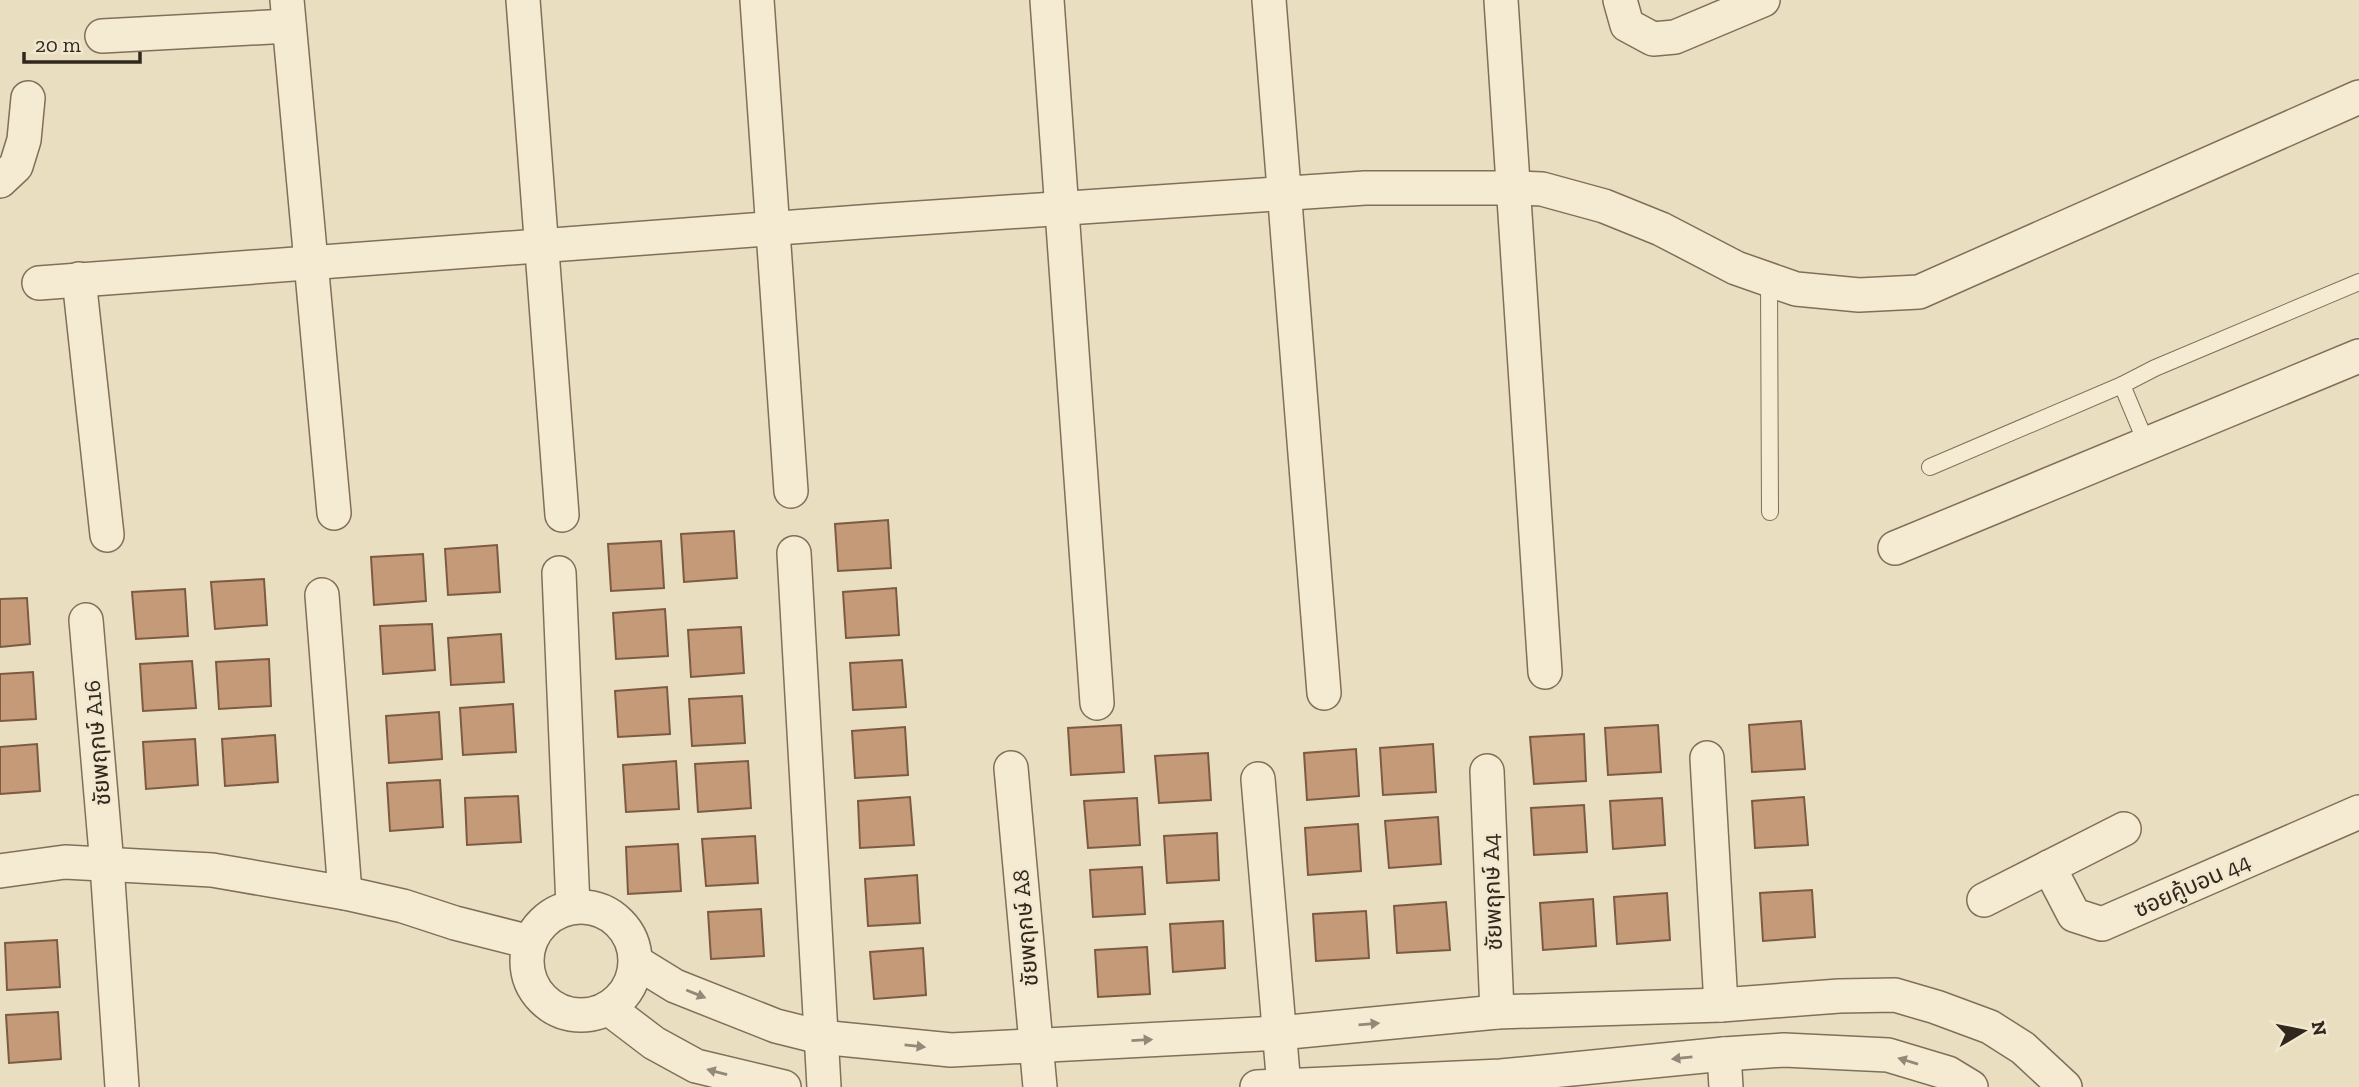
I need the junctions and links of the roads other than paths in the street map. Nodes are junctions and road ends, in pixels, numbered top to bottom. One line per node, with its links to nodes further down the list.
1 (523, 0): 17 (street)
2 (757, 0): 16 (street)
3 (1047, 0): 15 (street)
4 (1269, 0): 14 (street)
5 (1501, 0): 13 (street)
6 (1620, 0): 7 (street)
7 (1763, 0)
8 (288, 13): 9 (street); 18 (street)
9 (102, 36)
10 (2359, 97): 20 (street)
11 (29, 98): 12 (street)
12 (0, 181)
13 (1514, 188): 14 (street); 20 (street); 37 (street)
14 (1283, 194): 15 (street); 38 (street)
15 (1063, 208): 16 (street); 39 (street)
16 (773, 229): 17 (street); 27 (street)
17 (541, 245): 18 (street); 30 (street)
18 (311, 262): 19 (street); 29 (street)
19 (79, 279): 22 (street); 31 (street)
20 (1769, 280): 28 (lane)
21 (2359, 282): 24 (lane)
22 (39, 283)
23 (2359, 356): 25 (street)
24 (2122, 385): 25 (lane); 26 (lane)
25 (2147, 445): 32 (street)
26 (1930, 467)
27 (790, 491)
28 (1769, 512)
29 (334, 513)
30 (562, 515)
31 (107, 535)
32 (1895, 548)
33 (794, 553): 58 (street)
34 (559, 573): 51 (street)
35 (323, 596): 49 (street)
36 (86, 620): 46 (street, ชัยพฤกษ์ A16)
37 (1545, 672)
38 (1324, 693)
39 (1097, 704)
40 (1707, 758): 54 (street)
41 (1012, 768): 59 (street, ชัยพฤกษ์ A8)
42 (1487, 771): 56 (street, ชัยพฤกษ์ A4)
43 (1258, 779): 57 (street)
44 (2359, 812): 47 (street, ซอยคู้บอน 44)
45 (2124, 830): 47 (street)
46 (107, 865): 48 (street); 49 (street); 63 (street, ชัยพฤกษ์ A16)
47 (2049, 867): 50 (street)
48 (0, 871)
49 (345, 893): 52 (street)
50 (1984, 900)
51 (573, 907): 52 (street); 53 (street)
52 (530, 942): 55 (street)
53 (636, 962): 55 (street); 58 (street, one-way to 58)
54 (1721, 1005): 56 (street); 69 (street)
55 (608, 1008): 64 (street, one-way to 55)
56 (1497, 1012): 57 (street, one-way to 56)
57 (1279, 1033): 59 (street, one-way to 57); 62 (street)
58 (820, 1037): 59 (street, one-way to 59); 65 (street)
59 (1036, 1045): 66 (street, ชัยพฤกษ์ A8)
60 (1724, 1054): 61 (street, one-way to 61); 67 (street); 68 (street, one-way to 60)
61 (1501, 1081): 62 (street)
62 (1275, 1086)
63 (122, 1087)
64 (784, 1087)
65 (824, 1087)
66 (1040, 1087)
67 (1726, 1087)
68 (1971, 1087)
69 (2065, 1087)

